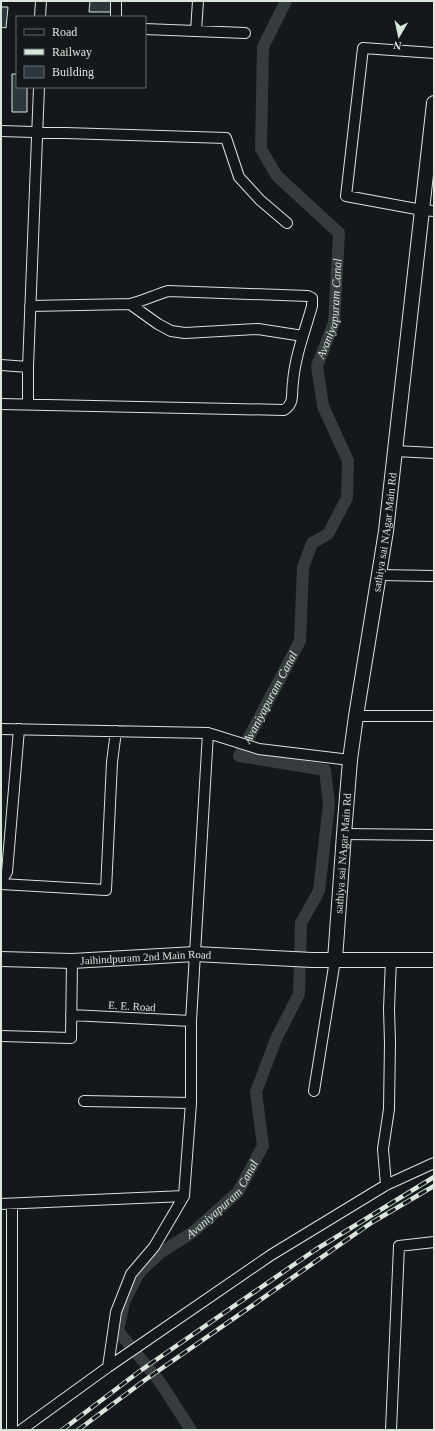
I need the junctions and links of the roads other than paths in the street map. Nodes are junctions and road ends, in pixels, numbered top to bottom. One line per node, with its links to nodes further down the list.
1 (41, 1): 4 (street)
2 (116, 1): 5 (street)
3 (198, 1): 7 (street)
4 (40, 16)
5 (116, 16)
6 (146, 29): 7 (street)
7 (196, 31): 8 (street)
8 (245, 33)
9 (434, 53): 14 (street)
10 (39, 88): 13 (street)
11 (434, 103): 14 (street, sathiya sai NAgar Main Rd)
12 (1, 131): 13 (street)
13 (38, 132): 15 (street); 17 (street)
14 (428, 210): 23 (street, sathiya sai NAgar Main Rd)
15 (287, 223)
16 (130, 304): 17 (street); 18 (street); 18 (street)
17 (30, 306): 20 (street)
18 (303, 336): 22 (street)
19 (1, 365): 20 (street)
20 (28, 367): 22 (street)
21 (1, 404): 22 (street)
22 (28, 405)
23 (395, 451): 24 (street); 25 (street, sathiya sai NAgar Main Rd)
24 (434, 453)
25 (379, 574): 26 (street); 27 (street, sathiya sai NAgar Main Rd)
26 (434, 576)
27 (356, 716): 28 (street); 33 (street, sathiya sai NAgar Main Rd)
28 (434, 716)
29 (1, 729): 30 (street)
30 (20, 729): 31 (street); 36 (street)
31 (116, 731): 32 (street); 36 (street)
32 (208, 733): 33 (street); 37 (street)
33 (350, 760): 34 (street, sathiya sai NAgar Main Rd)
34 (344, 834): 35 (street); 40 (street, sathiya sai NAgar Main Rd)
35 (434, 836)
36 (1, 883)
37 (195, 954): 40 (street, Jaihindpuram 2nd Main Road); 42 (street, Jaihindpuram 2nd Main Road); 44 (street)
38 (1, 959): 42 (street, Jaihindpuram 2nd Main Road)
39 (391, 959): 40 (street, Jaihindpuram 2nd Main Road); 41 (street, Jaihindpuram 2nd Main Road); 50 (street)
40 (335, 960): 46 (street)
41 (434, 960)
42 (72, 961): 43 (street)
43 (71, 1015): 44 (street, E. E. Road); 45 (street)
44 (191, 1021): 48 (street)
45 (1, 1036)
46 (314, 1090)
47 (84, 1100): 48 (street)
48 (191, 1103): 51 (street)
49 (434, 1163): 50 (street)
50 (386, 1185): 55 (street)
51 (184, 1196): 53 (street); 55 (street)
52 (1, 1204): 53 (street)
53 (12, 1204): 56 (street)
54 (434, 1242): 58 (street)
55 (108, 1367): 57 (street)
56 (12, 1430)
57 (21, 1430)
58 (391, 1430)

